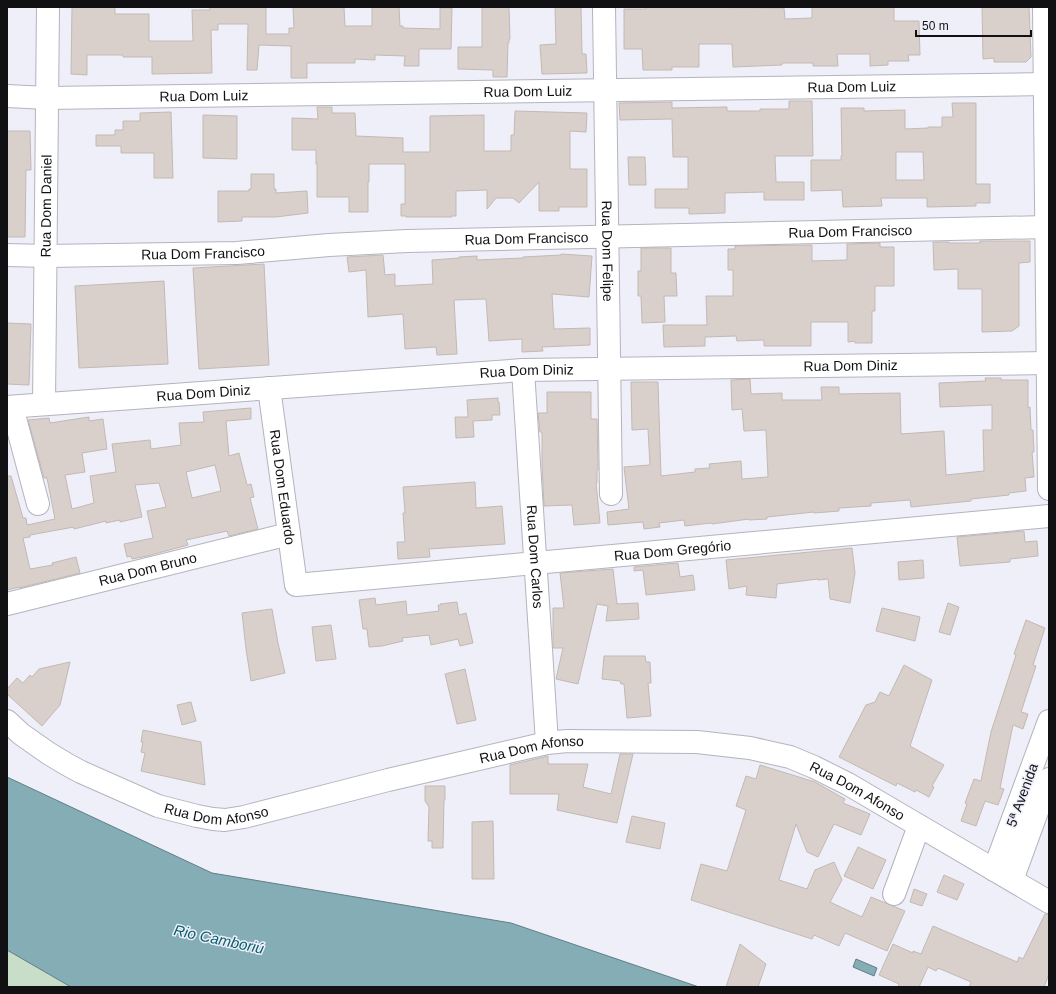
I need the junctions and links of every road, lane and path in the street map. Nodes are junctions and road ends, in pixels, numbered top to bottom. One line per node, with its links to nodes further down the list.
1 (48, 7): 7 (street, Rua Dom Daniel)
2 (604, 7): 5 (street, Rua Dom Felipe)
3 (1044, 7): 4 (street)
4 (1047, 84): 5 (street, Rua Dom Luiz); 8 (street)
5 (605, 90): 7 (street, Rua Dom Luiz); 9 (street, Rua Dom Felipe)
6 (7, 96): 7 (street, Rua Dom Luiz)
7 (47, 98): 11 (street, Rua Dom Daniel)
8 (1046, 227): 9 (street, Rua Dom Francisco); 12 (street)
9 (607, 237): 11 (street, Rua Dom Francisco); 13 (street, Rua Dom Felipe)
10 (7, 255): 11 (street, Rua Dom Francisco)
11 (46, 256): 16 (street, Rua Dom Daniel)
12 (1048, 363): 13 (street, Rua Dom Diniz); 18 (street)
13 (609, 369): 14 (street, Rua Dom Diniz); 19 (street, Rua Dom Felipe)
14 (523, 370): 15 (street, Rua Dom Diniz); 23 (street, Rua Dom Carlos)
15 (268, 388): 16 (street, Rua Dom Diniz); 22 (street, Rua Dom Eduardo)
16 (44, 404): 17 (street, Rua Dom Diniz)
17 (9, 407): 20 (street)
18 (1049, 490)
19 (611, 494)
20 (38, 504)
21 (1049, 516): 23 (street, Rua Dom Gregório)
22 (289, 534): 24 (street, Rua Dom Eduardo); 25 (street, Rua Dom Bruno)
23 (536, 563): 24 (street, Rua Dom Gregório); 28 (street, Rua Dom Carlos)
24 (296, 585)
25 (7, 604)
26 (7, 721): 28 (street, Rua Dom Afonso)
27 (1049, 721): 31 (street, 5ª Avenida)
28 (547, 743): 30 (street, Rua Dom Afonso)
29 (1049, 779): 31 (street, 5ª Avenida)
30 (919, 826): 31 (street, Rua Dom Afonso); 32 (street)
31 (1003, 875): 33 (street, Rua Dom Afonso)
32 (894, 894)
33 (1049, 902)

